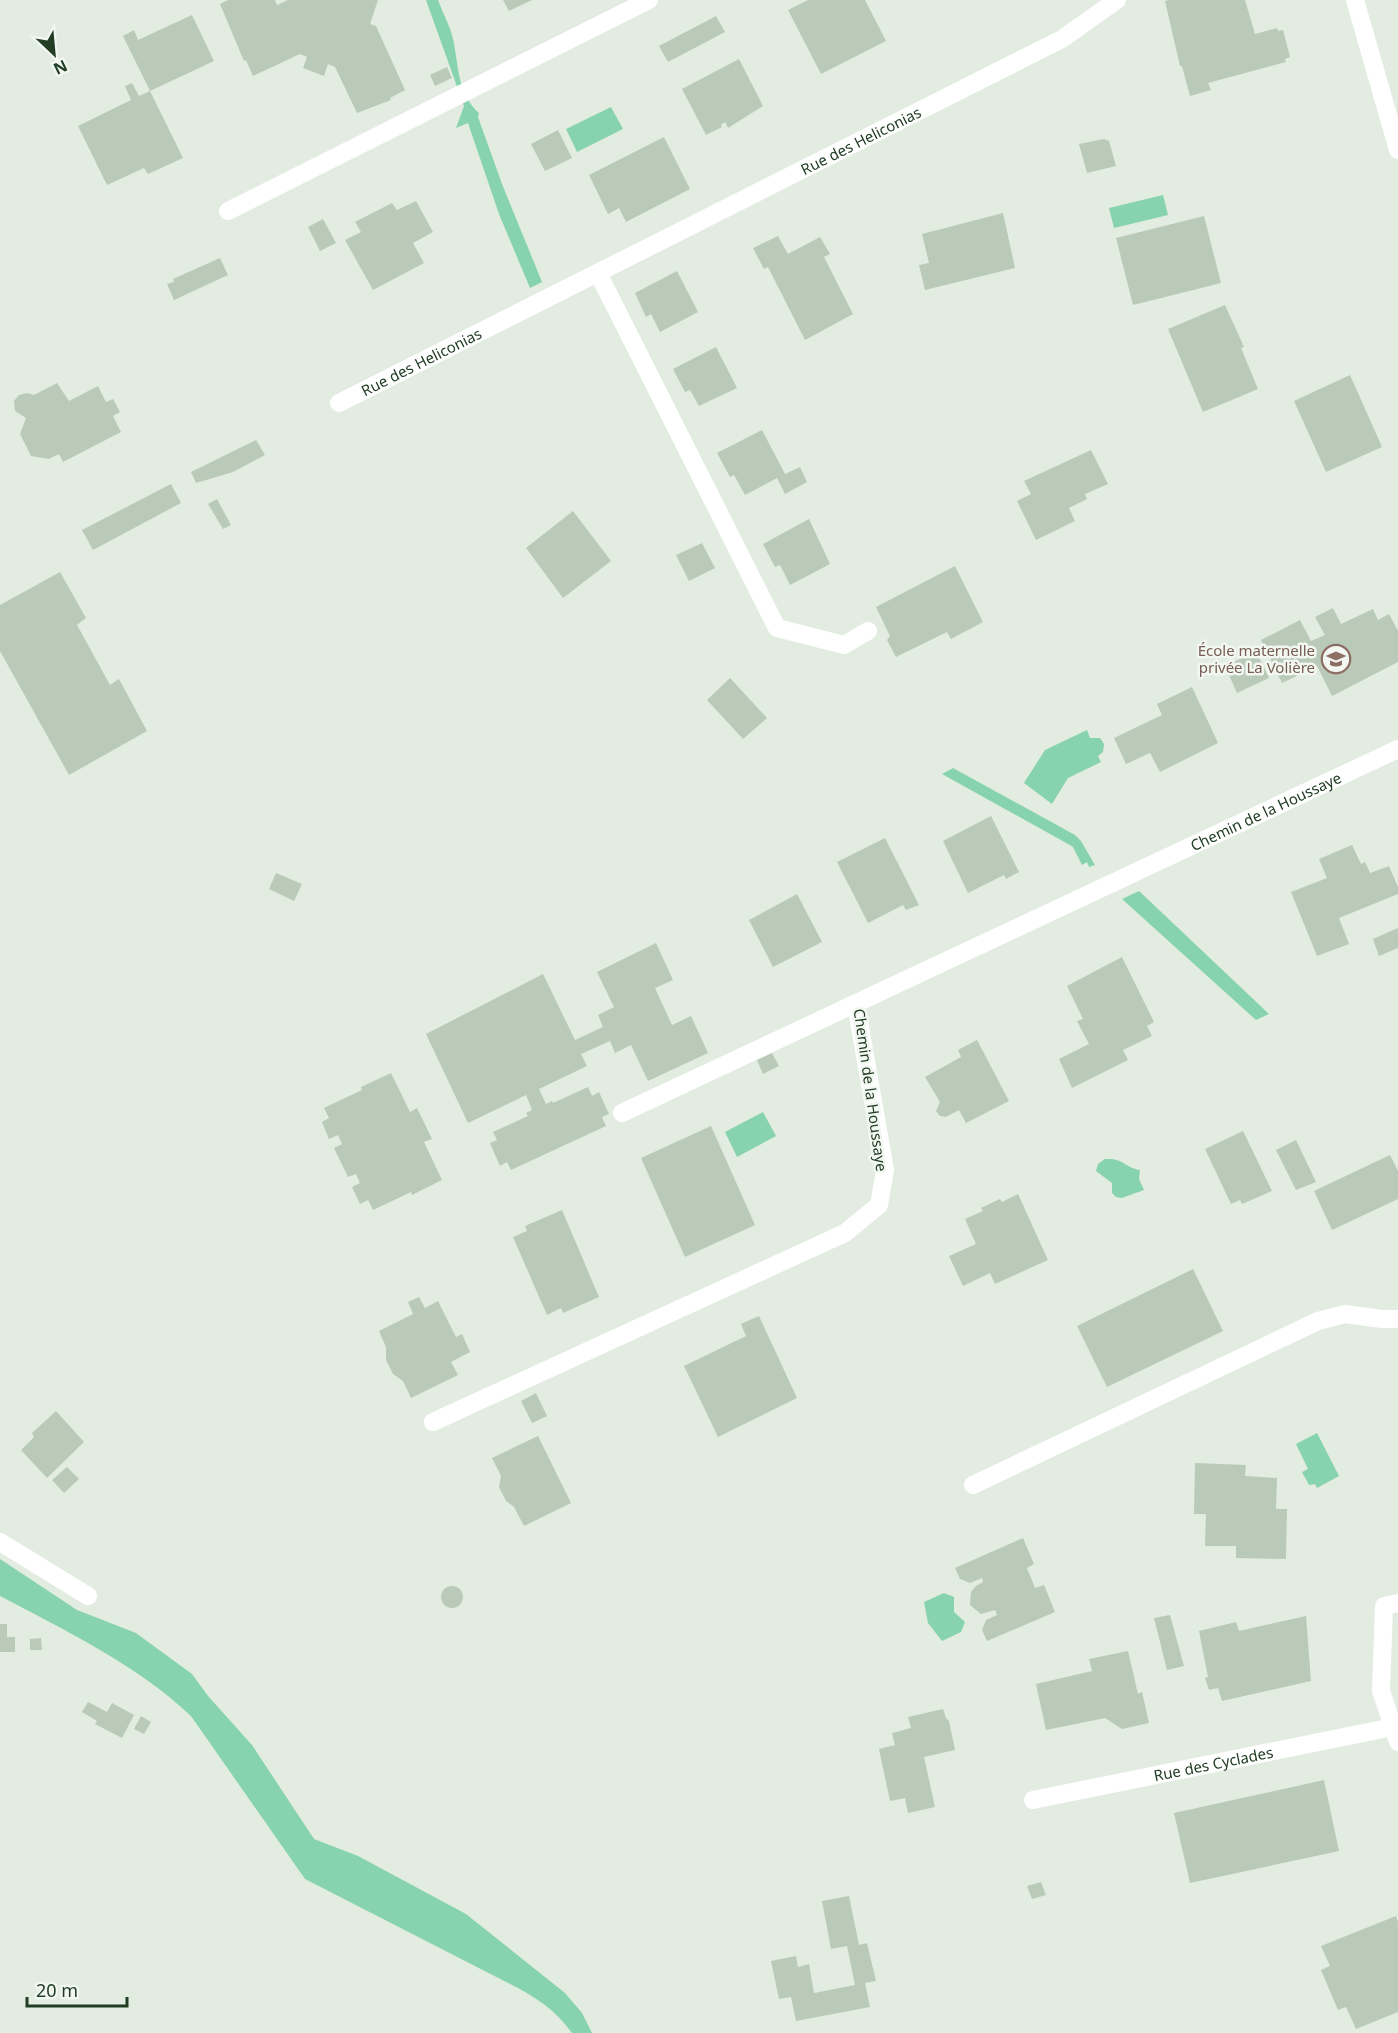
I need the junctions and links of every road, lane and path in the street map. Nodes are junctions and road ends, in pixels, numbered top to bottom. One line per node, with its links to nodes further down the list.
1 (649, 0): 4 (street)
2 (1117, 0): 7 (street, Rue des Heliconias)
3 (1355, 0): 5 (street)
4 (629, 5): 6 (street)
5 (1398, 150)
6 (228, 211)
7 (598, 273): 8 (street, Rue des Heliconias); 9 (street)
8 (339, 403)
9 (868, 631)
10 (1398, 749): 11 (street, Chemin de la Houssaye)
11 (856, 1004): 12 (street); 14 (street, Chemin de la Houssaye)
12 (622, 1113)
13 (1398, 1319): 15 (street)
14 (433, 1422)
15 (973, 1485)
16 (0, 1542): 17 (street)
17 (88, 1596)
18 (1398, 1603): 19 (street, Rue des Cyclades)
19 (1396, 1735): 20 (street, Rue des Cyclades)
20 (1033, 1800)

